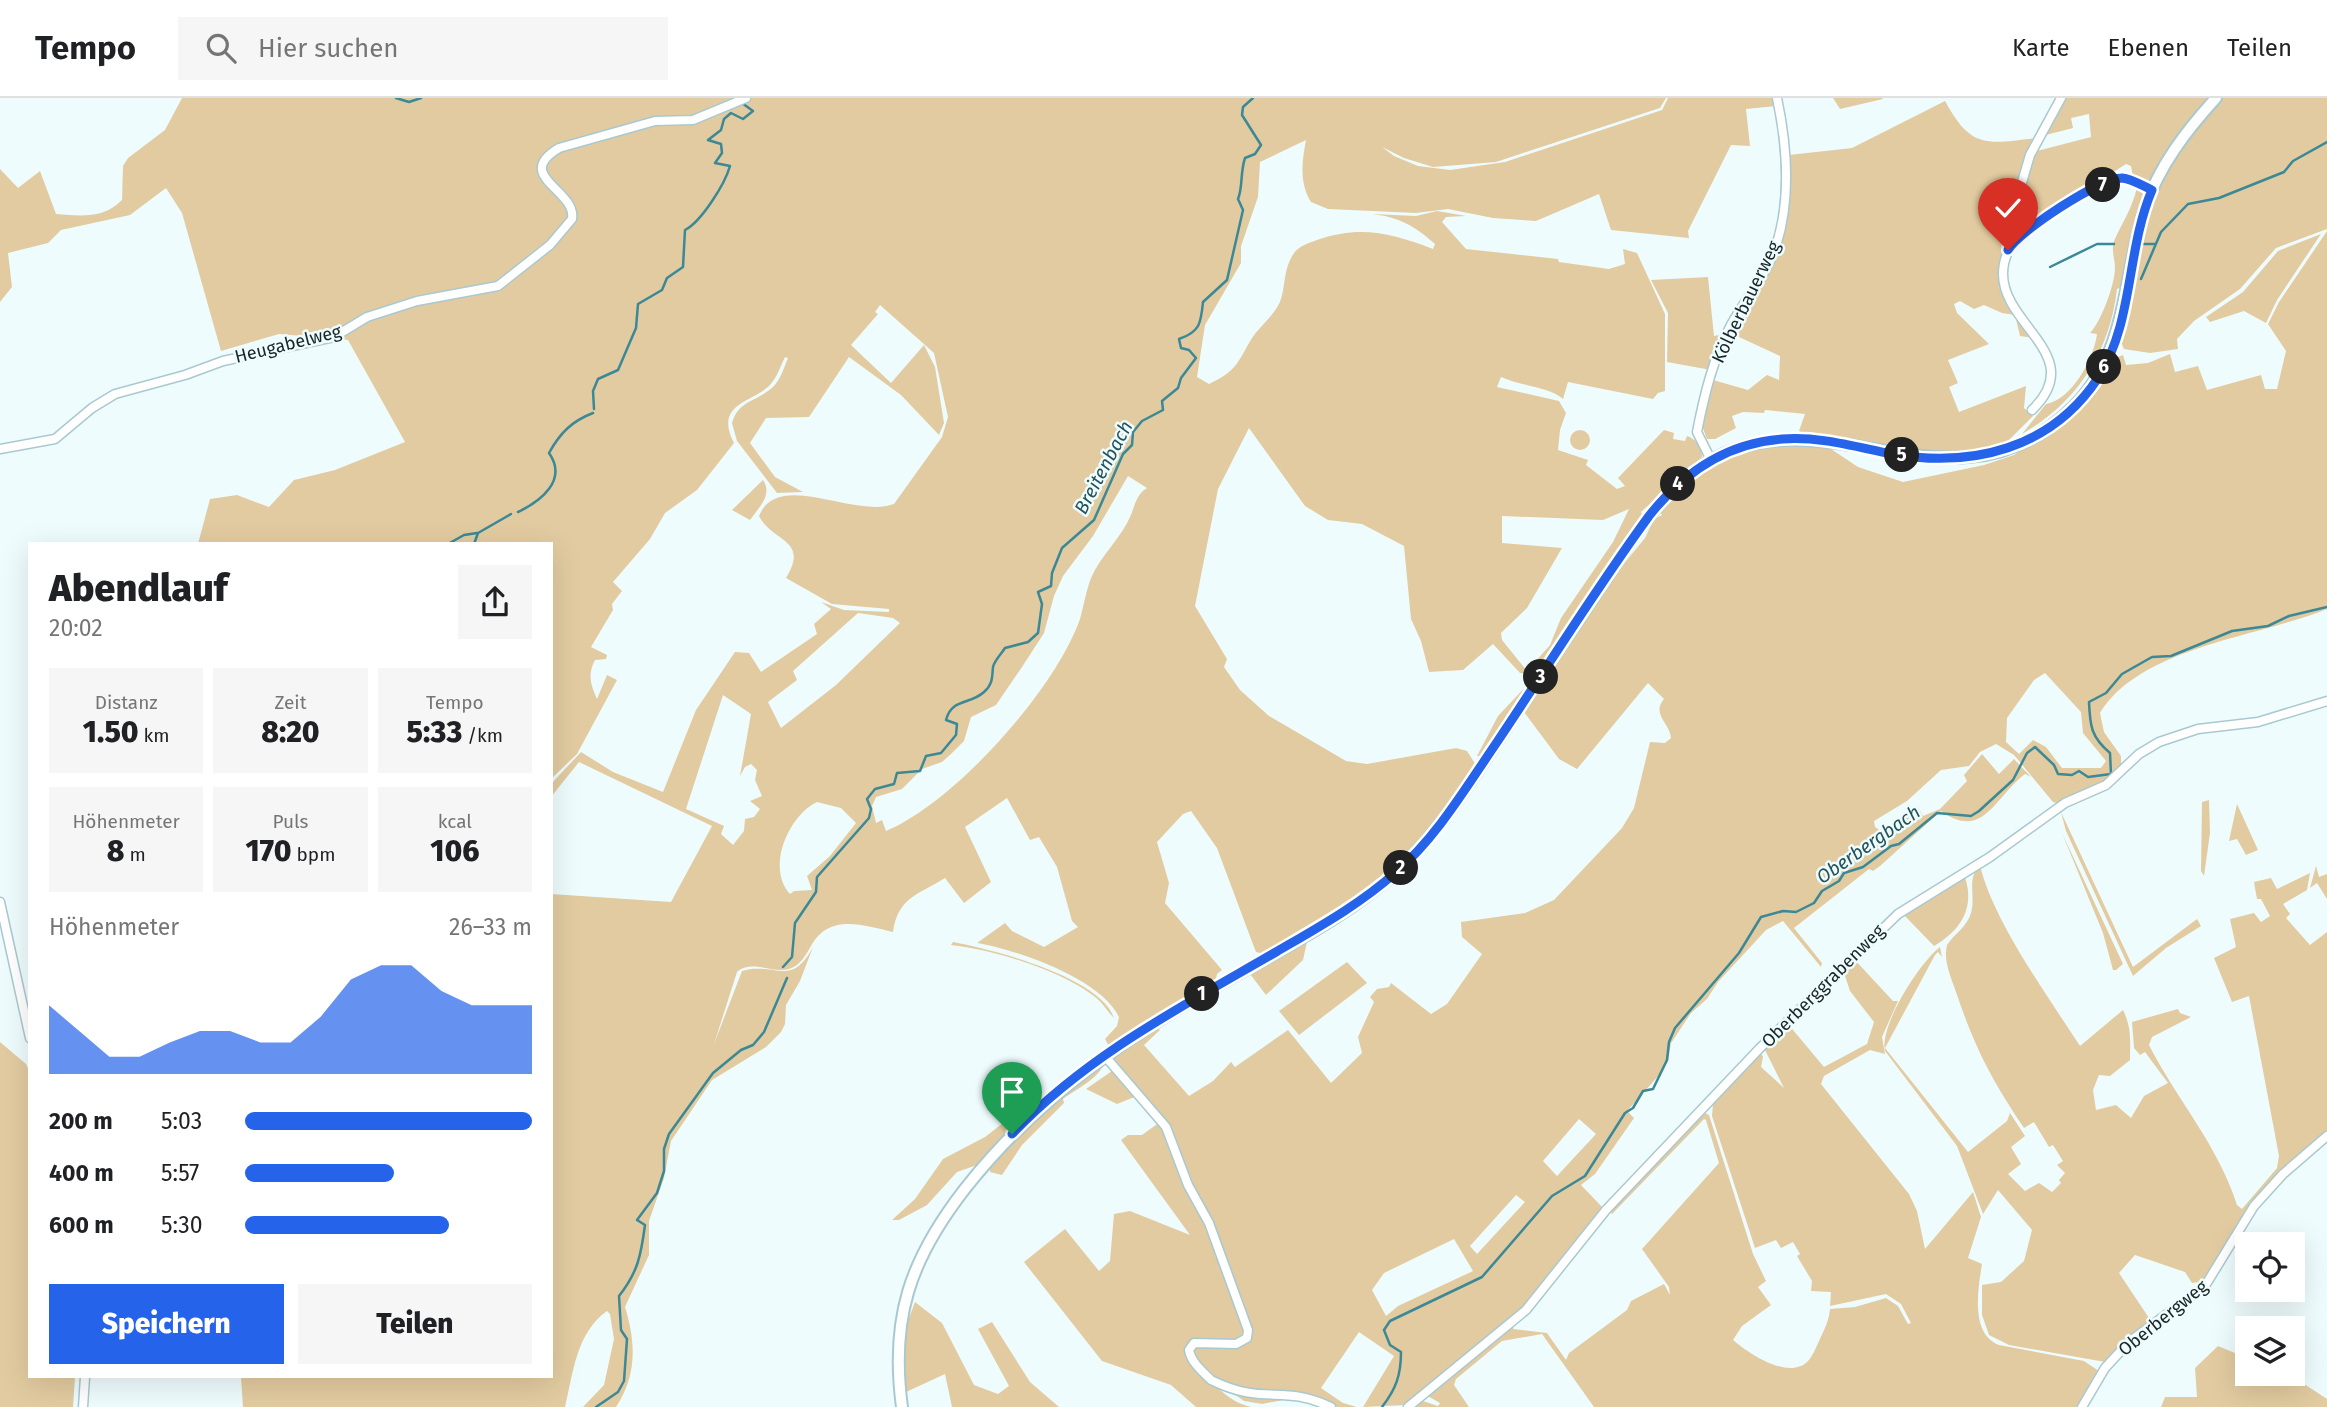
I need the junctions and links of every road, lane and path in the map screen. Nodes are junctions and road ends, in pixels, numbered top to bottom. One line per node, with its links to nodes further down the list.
1 (1777, 98): 9 (street, Kölberbauerweg)
2 (2061, 98): 6 (street)
3 (2216, 98): 5 (main road)
4 (744, 99): 8 (street, Heugabelweg)
5 (2152, 190): 6 (street); 9 (main road)
6 (2011, 246): 7 (street)
7 (2032, 410)
8 (0, 449)
9 (1711, 460): 13 (main road)
10 (2327, 701): 21 (street, Oberberggrabenweg)
11 (0, 902): 12 (street)
12 (28, 1029)
13 (1104, 1055): 16 (street); 19 (main road)
14 (2327, 1136): 22 (street, Oberbergweg)
15 (85, 1378): 18 (street)
16 (1244, 1403)
17 (1273, 1405): 20 (street)
18 (83, 1407)
19 (902, 1407)
20 (1331, 1407)
21 (1408, 1407)
22 (2082, 1407)

